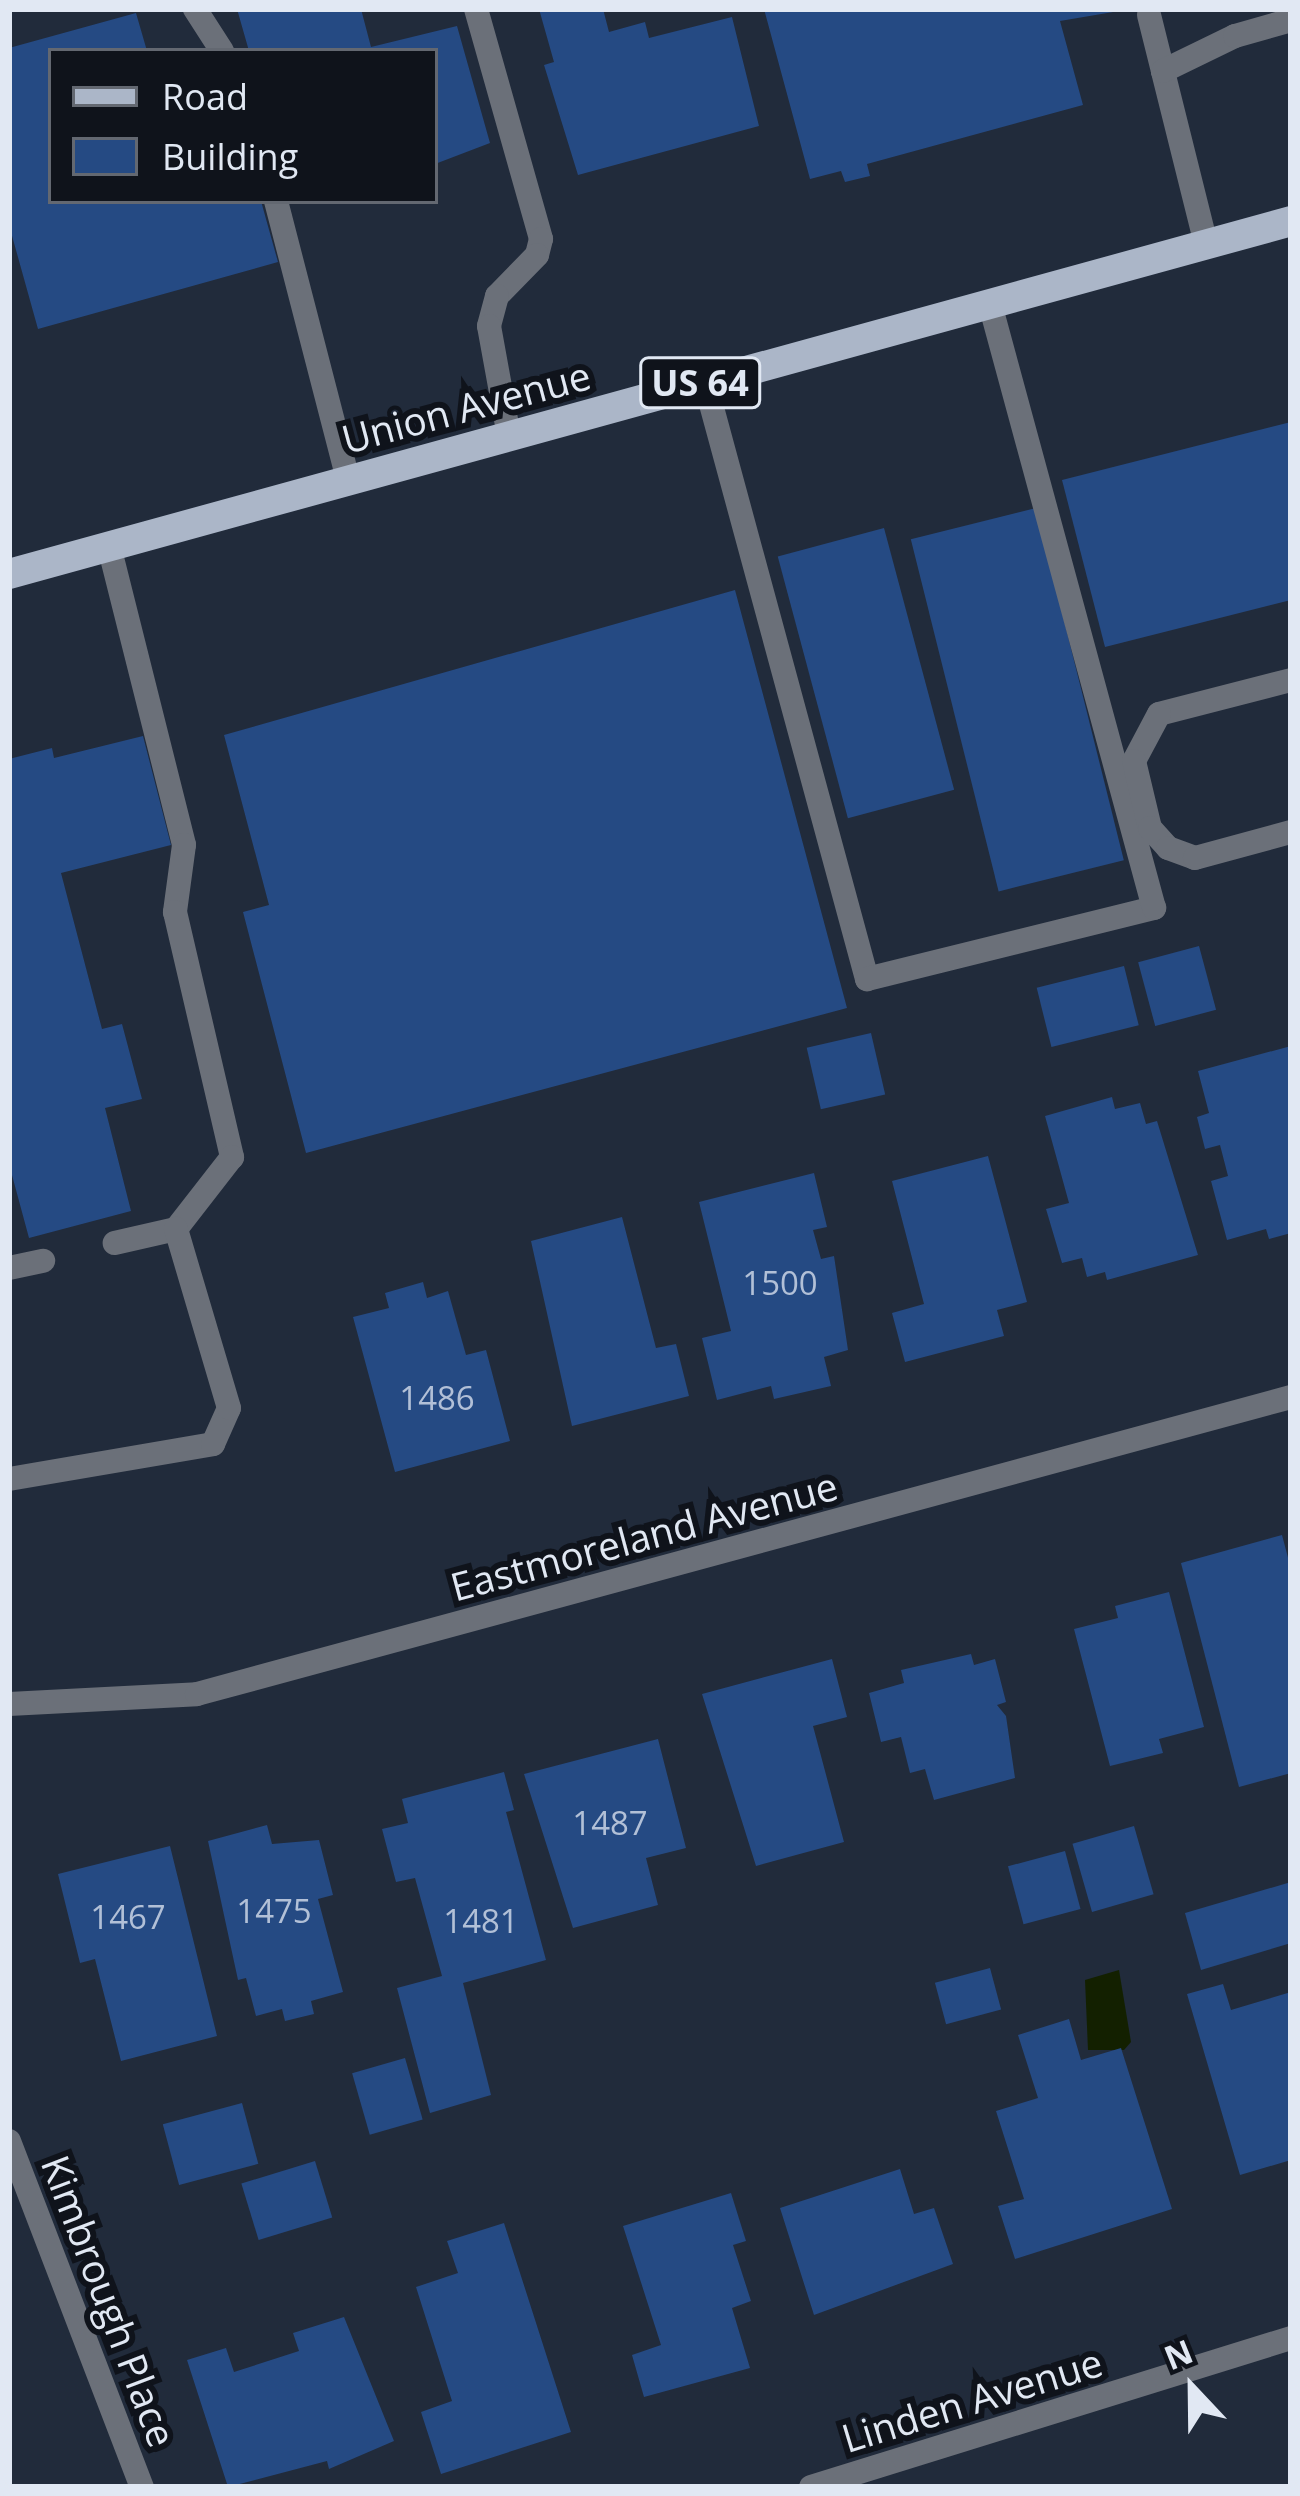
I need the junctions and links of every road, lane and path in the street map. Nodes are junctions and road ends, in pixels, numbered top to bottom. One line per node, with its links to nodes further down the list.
1 (195, 9): 5 (street)
2 (476, 9): 12 (street)
3 (1148, 15): 6 (street)
4 (1291, 20): 6 (street)
5 (220, 48)
6 (1163, 71): 9 (street)
7 (277, 204): 13 (street)
8 (1291, 221): 9 (main road, Union Avenue / US 64)
9 (1206, 244): 10 (main road, Union Avenue / US 64)
10 (990, 304): 11 (main road, Union Avenue / US 64); 11 (street)
11 (705, 382): 12 (main road, Union Avenue / US 64)
12 (509, 436): 13 (main road, Union Avenue / US 64)
13 (348, 480): 14 (main road, Union Avenue / US 64)
14 (109, 547): 15 (main road, Union Avenue / US 64); 18 (street)
15 (9, 574)
16 (1291, 680): 17 (street)
17 (1291, 832)
18 (176, 1229): 19 (street); 23 (street)
19 (115, 1243)
20 (43, 1261): 21 (street)
21 (9, 1268)
22 (1291, 1397): 24 (street, Eastmoreland Avenue)
23 (9, 1479)
24 (9, 1704)
25 (9, 2141): 27 (street, Kimbrough Place)
26 (1291, 2338): 28 (street, Linden Avenue)
27 (142, 2487)
28 (812, 2487)

